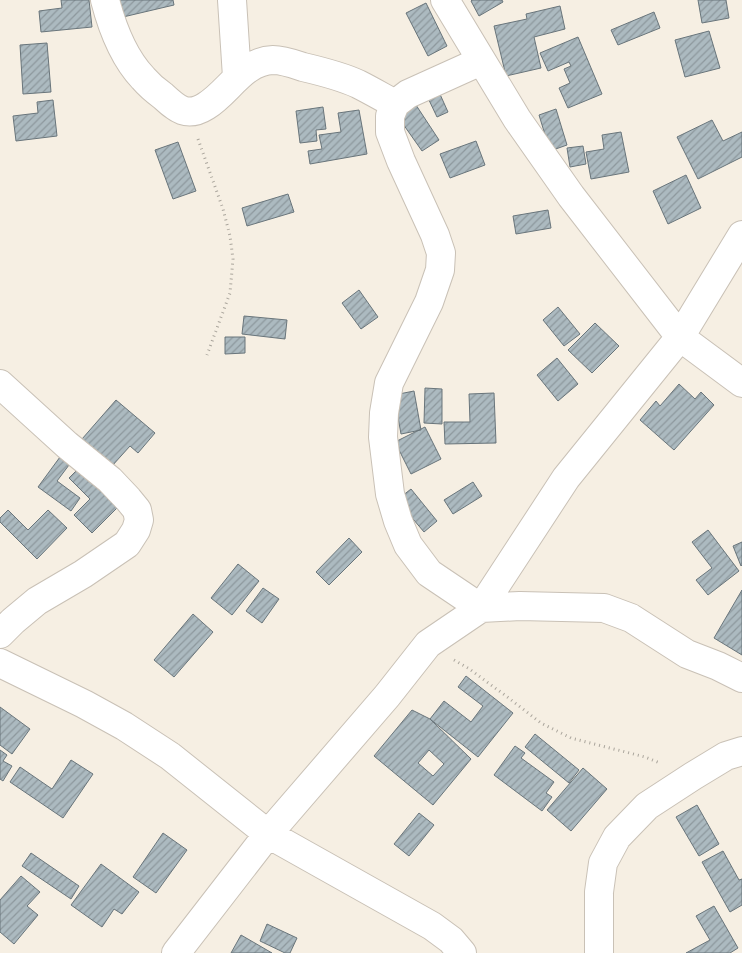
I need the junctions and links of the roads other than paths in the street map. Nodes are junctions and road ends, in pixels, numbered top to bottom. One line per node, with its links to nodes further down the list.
1 (105, 0): 5 (street)
2 (232, 0): 5 (street)
3 (445, 0): 4 (street)
4 (482, 61): 6 (street); 8 (street)
5 (237, 77): 6 (street)
6 (395, 104): 11 (street)
7 (742, 235): 8 (street)
8 (680, 337): 9 (street); 11 (street)
9 (742, 383)
10 (0, 384): 12 (street)
11 (481, 608): 14 (street); 16 (street)
12 (0, 634)
13 (0, 663): 16 (street)
14 (742, 678)
15 (742, 751): 19 (street)
16 (268, 834): 17 (street); 18 (street)
17 (176, 953)
18 (462, 953)
19 (599, 953)

